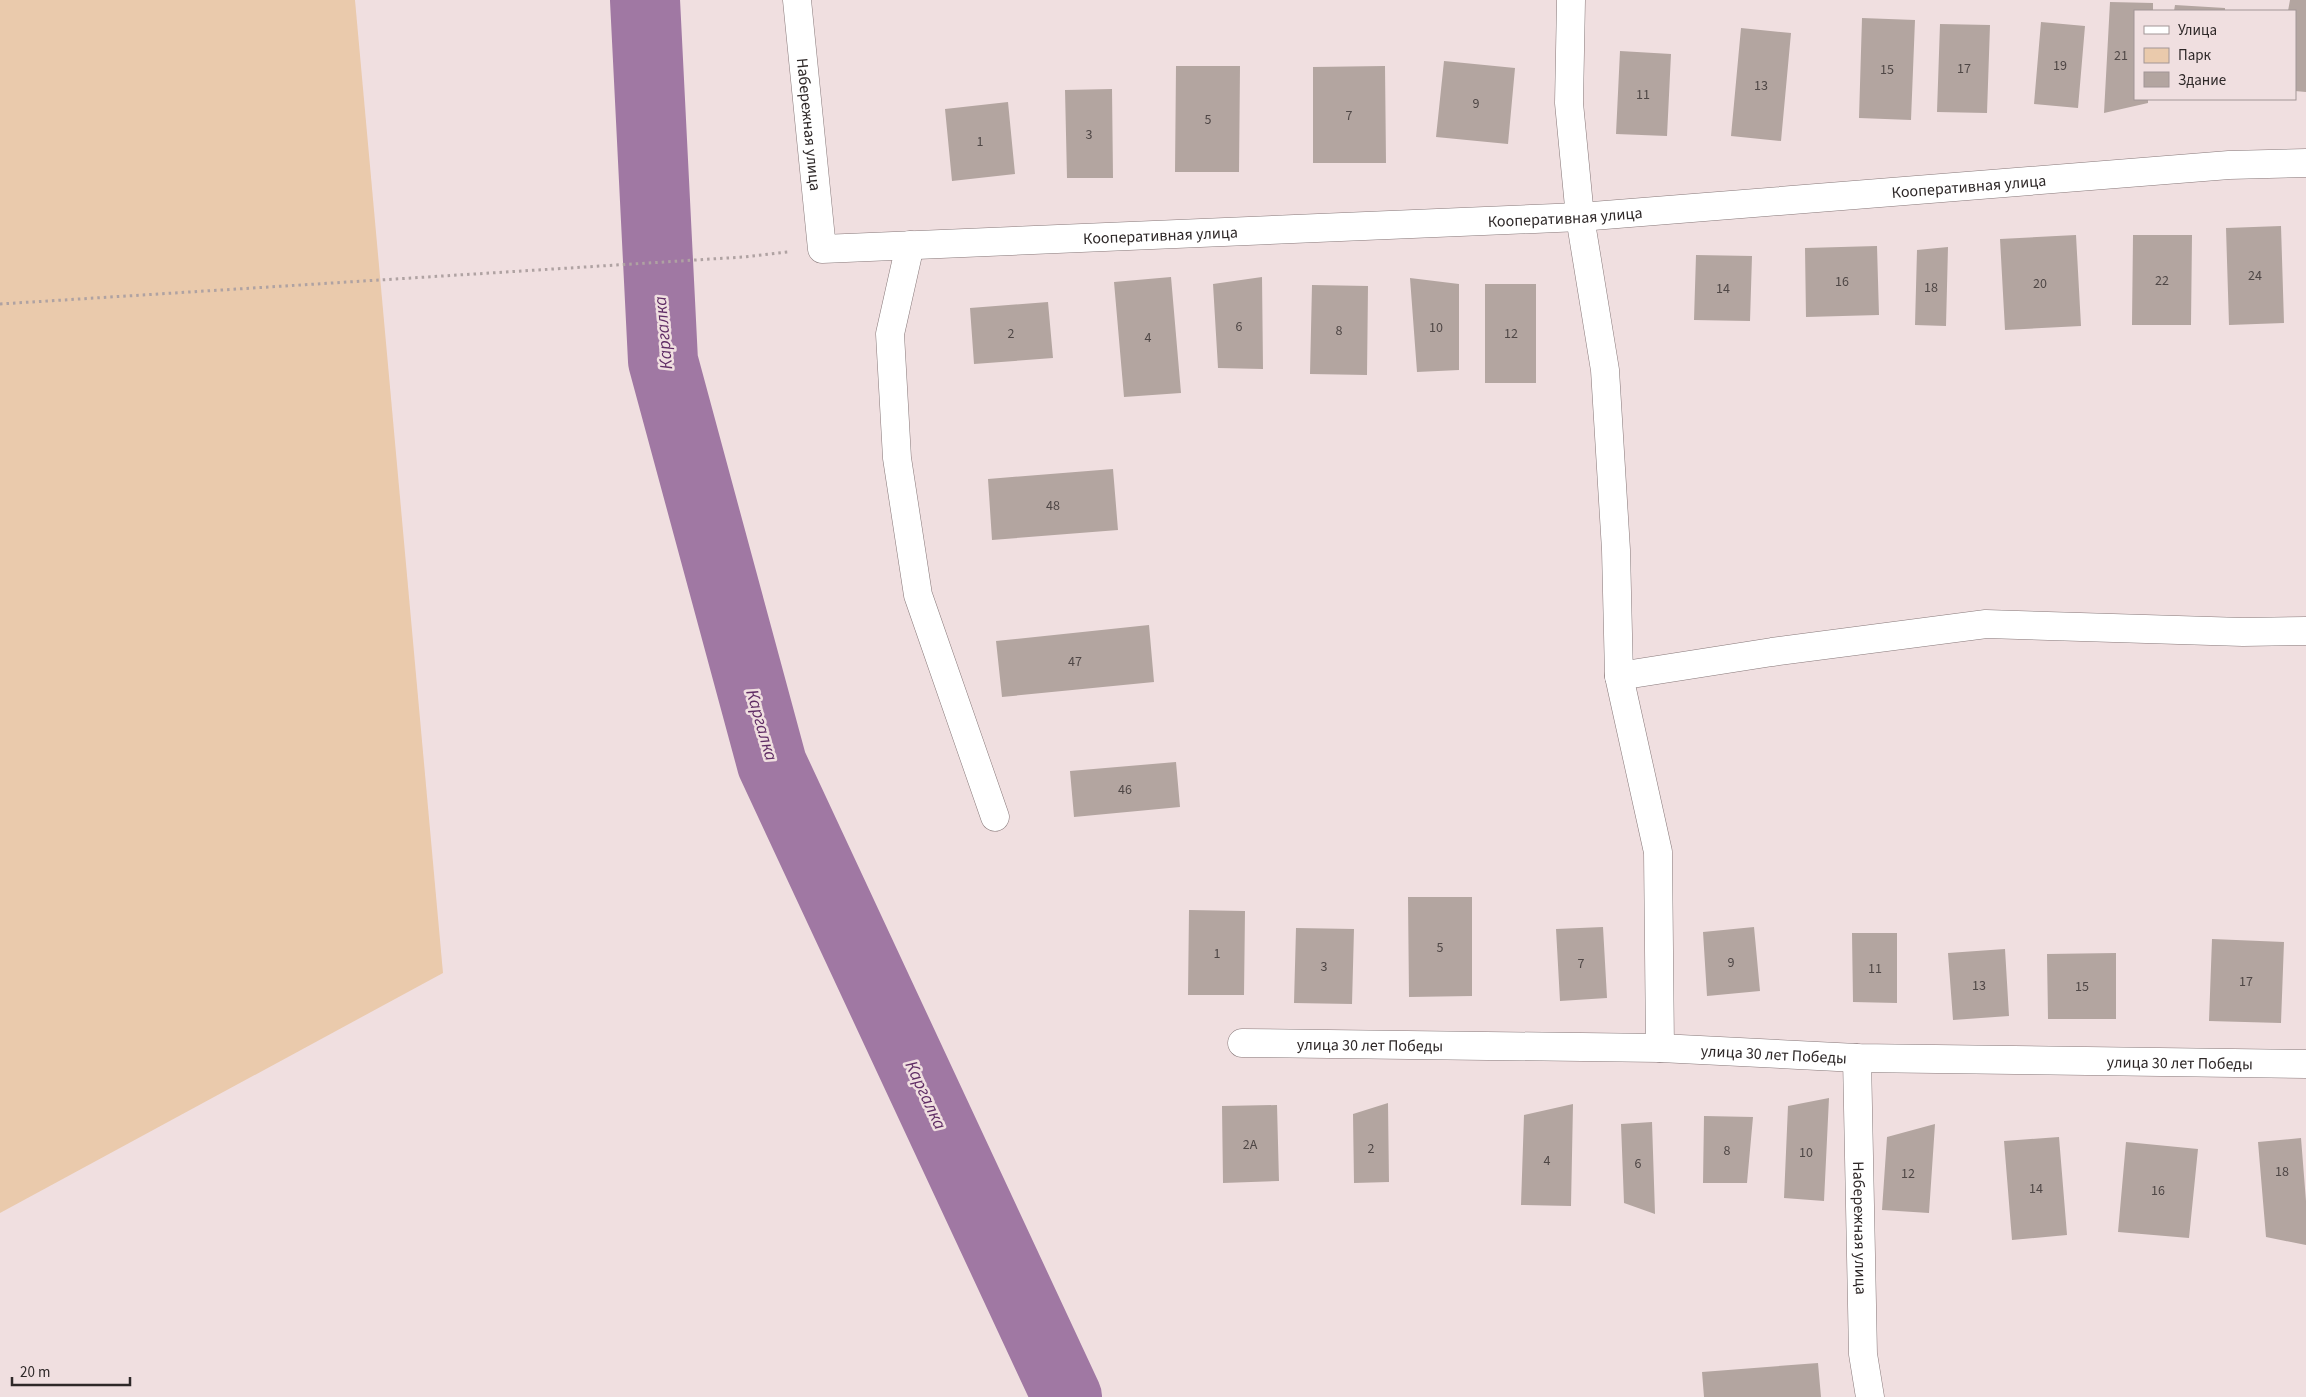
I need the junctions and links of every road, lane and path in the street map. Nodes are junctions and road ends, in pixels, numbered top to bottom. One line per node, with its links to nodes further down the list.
1 (797, 0): 6 (street, Набережная улица)
2 (1571, 0): 4 (street)
3 (2306, 163): 4 (street, Кооперативная улица)
4 (1580, 217): 5 (street, Кооперативная улица); 9 (street)
5 (910, 245): 6 (street, Кооперативная улица); 10 (street)
6 (822, 249): 7 (path)
7 (0, 304)
8 (2306, 631): 9 (street)
9 (1618, 676): 12 (street)
10 (996, 817)
11 (1242, 1043): 12 (street, улица 30 лет Победы)
12 (1660, 1048): 13 (street, улица 30 лет Победы)
13 (1857, 1058): 14 (street, улица 30 лет Победы); 15 (street, Набережная улица)
14 (2306, 1064)
15 (1870, 1397)

